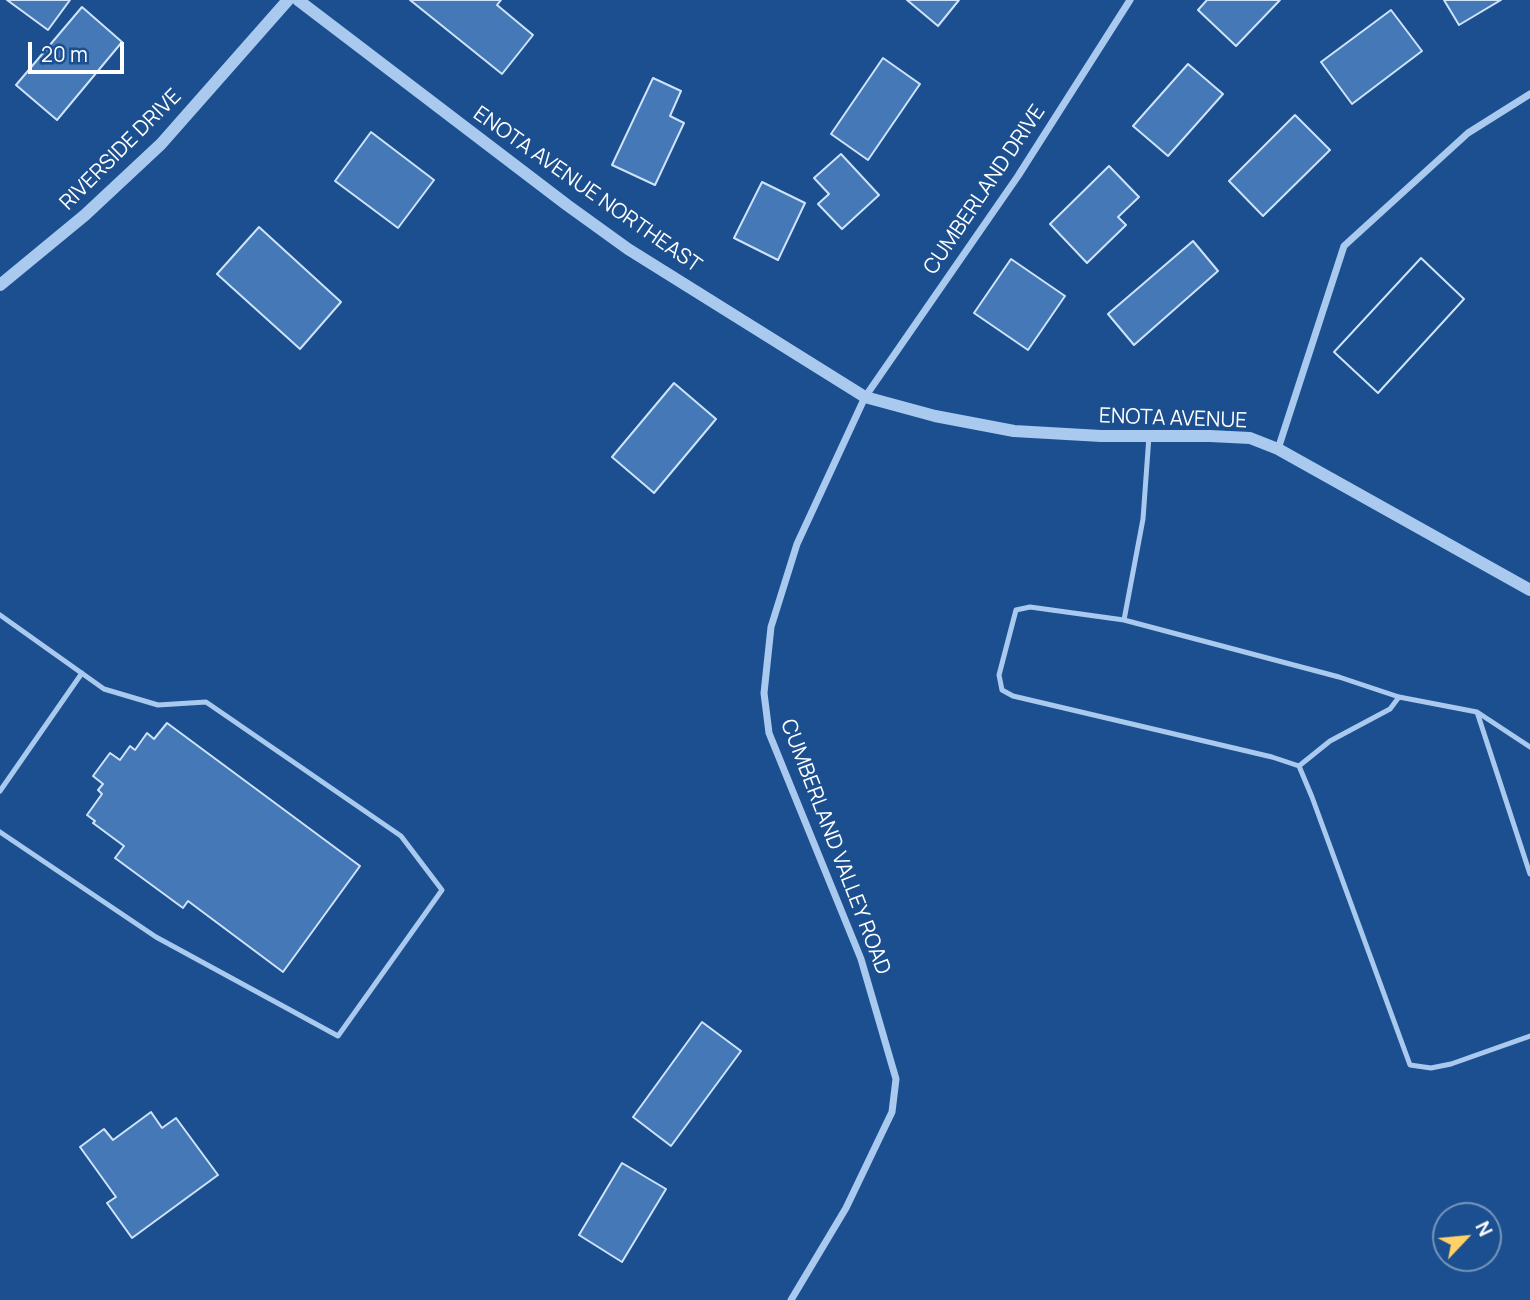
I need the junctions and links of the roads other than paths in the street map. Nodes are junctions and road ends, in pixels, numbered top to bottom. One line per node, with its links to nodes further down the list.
1 (288, 0): 5 (street, RIVERSIDE DRIVE)
2 (298, 0): 6 (street, ENOTA AVENUE NORTHEAST)
3 (1130, 0): 6 (street, CUMBERLAND DRIVE)
4 (1530, 94): 8 (street)
5 (0, 285)
6 (865, 397): 7 (street, ENOTA AVENUE); 21 (street, CUMBERLAND VALLEY ROAD)
7 (1149, 436): 8 (street, ENOTA AVENUE); 11 (lane)
8 (1278, 449): 9 (street, ENOTA AVENUE)
9 (1530, 590)
10 (0, 615): 12 (lane)
11 (1124, 620): 13 (lane); 16 (lane)
12 (82, 673): 17 (lane); 18 (lane)
13 (1399, 697): 14 (lane); 16 (lane)
14 (1477, 712): 15 (lane); 19 (lane)
15 (1530, 747)
16 (1298, 766): 20 (lane)
17 (0, 791)
18 (0, 832)
19 (1530, 874)
20 (1530, 1036)
21 (791, 1300)

